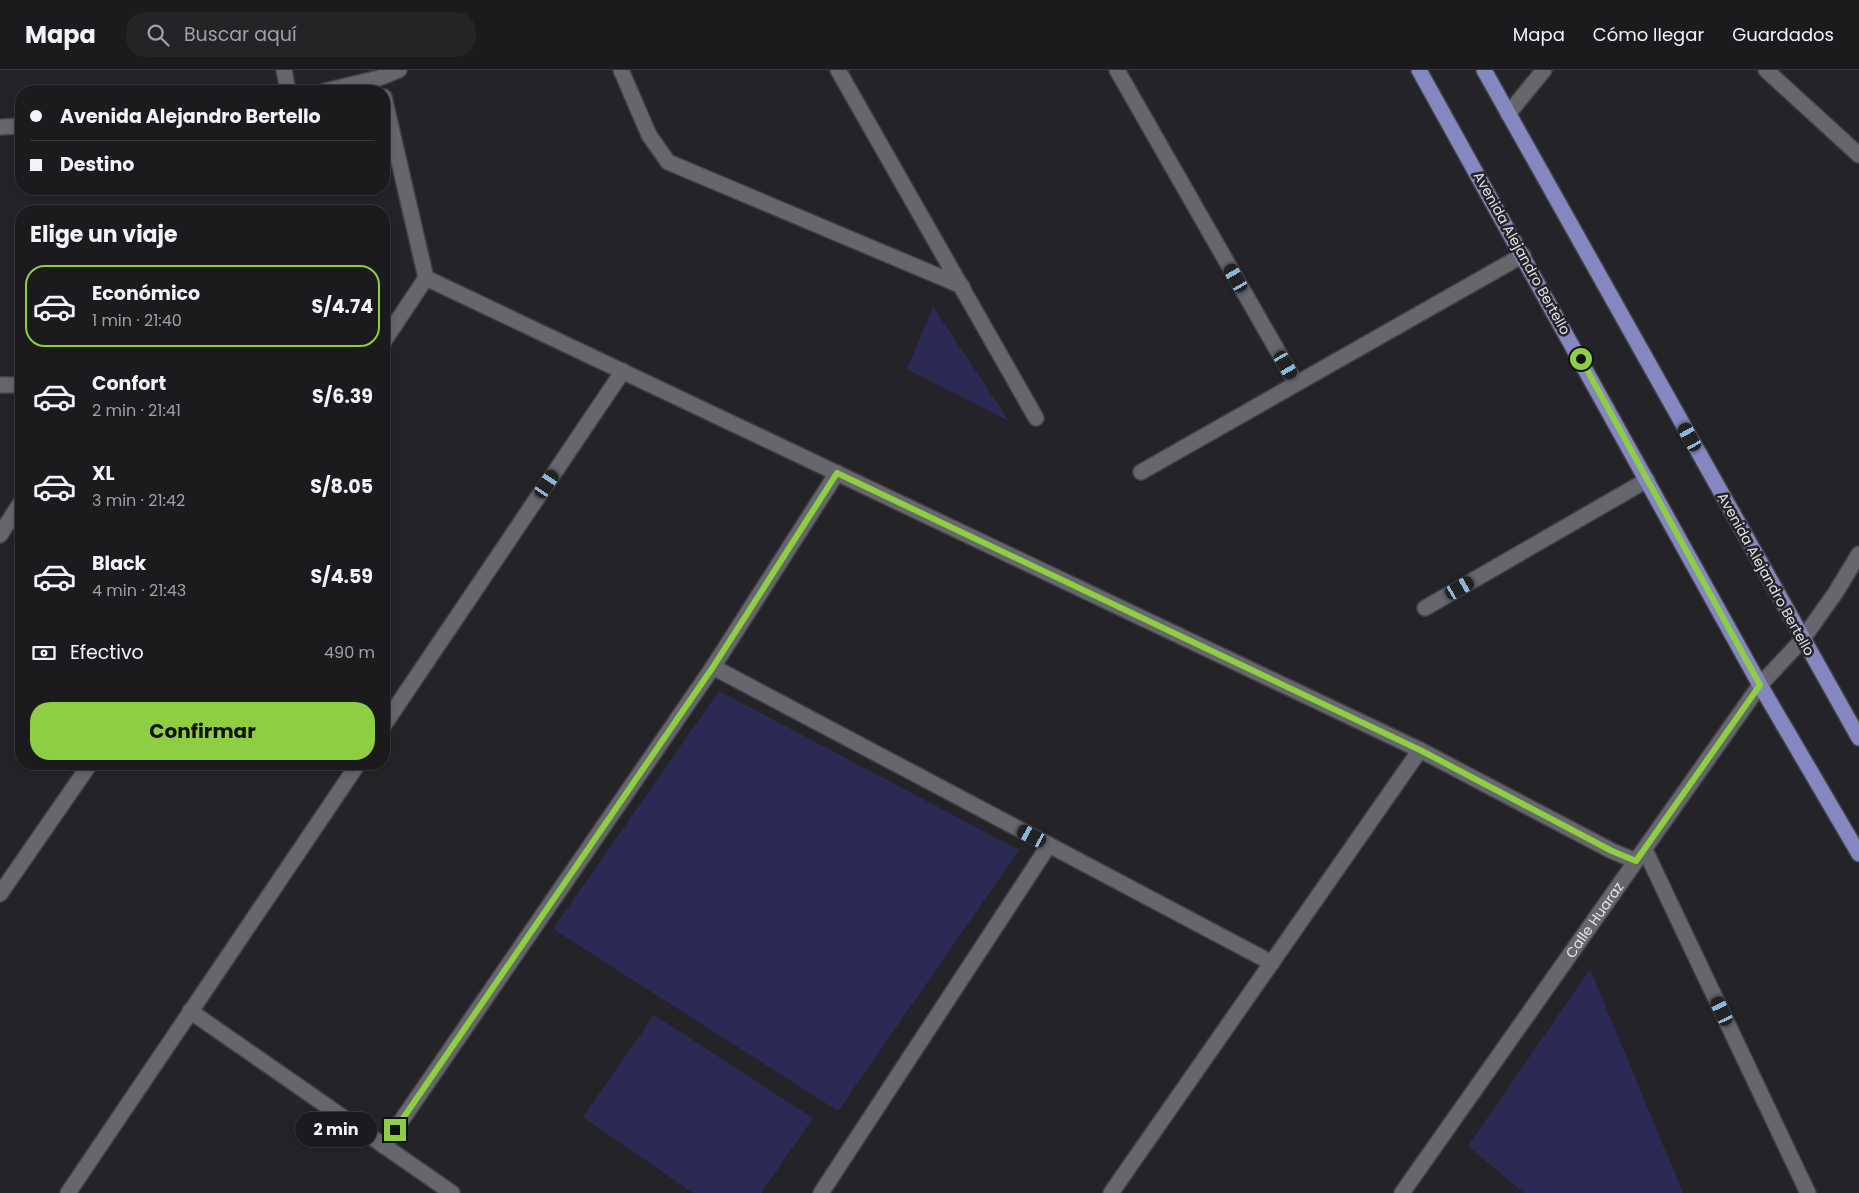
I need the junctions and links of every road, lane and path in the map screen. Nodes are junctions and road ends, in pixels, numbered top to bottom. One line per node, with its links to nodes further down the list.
1 (284, 70): 10 (street)
2 (399, 70): 11 (street)
3 (621, 70): 19 (street)
4 (838, 70): 19 (street)
5 (1117, 70): 22 (street)
6 (1419, 70): 17 (main road, Avenida Alejandro Bertello)
7 (1484, 70): 12 (main road, Avenida Alejandro Bertello)
8 (1544, 70): 12 (street)
9 (1766, 70): 16 (street)
10 (287, 85)
11 (381, 85)
12 (1508, 114): 33 (main road, Avenida Alejandro Bertello)
13 (390, 123): 18 (street)
14 (15, 126): 15 (street)
15 (0, 127)
16 (1859, 155)
17 (1523, 255): 22 (street); 28 (main road, Avenida Alejandro Bertello)
18 (426, 278): 20 (street); 21 (street)
19 (962, 286): 25 (street)
20 (390, 330)
21 (624, 371): 27 (street); 36 (street)
22 (1296, 383): 26 (street)
23 (0, 385): 24 (street)
24 (15, 385)
25 (1036, 418)
26 (1141, 472)
27 (837, 473): 34 (street); 38 (street)
28 (1648, 480): 32 (street); 35 (main road, Avenida Alejandro Bertello)
29 (15, 511): 30 (street)
30 (0, 535)
31 (1859, 554): 33 (street, Calle Huaraz)
32 (1426, 608)
33 (1802, 640): 35 (street, Calle Huaraz); 37 (main road, Avenida Alejandro Bertello)
34 (713, 667): 41 (street); 47 (street)
35 (1760, 685): 42 (main road, Avenida Alejandro Bertello); 43 (street, Calle Huaraz)
36 (390, 717)
37 (1859, 738)
38 (1420, 750): 43 (street); 45 (street)
39 (86, 770): 44 (street)
40 (354, 770): 46 (street)
41 (1049, 845): 45 (street); 51 (street)
42 (1859, 854)
43 (1640, 855): 48 (street); 53 (street, Calle Huaraz)
44 (0, 894)
45 (1272, 963): 52 (street)
46 (190, 1012): 47 (street); 49 (street)
47 (384, 1146): 50 (street)
48 (1807, 1192)
49 (68, 1193)
50 (452, 1193)
51 (820, 1193)
52 (1111, 1193)
53 (1402, 1193)

